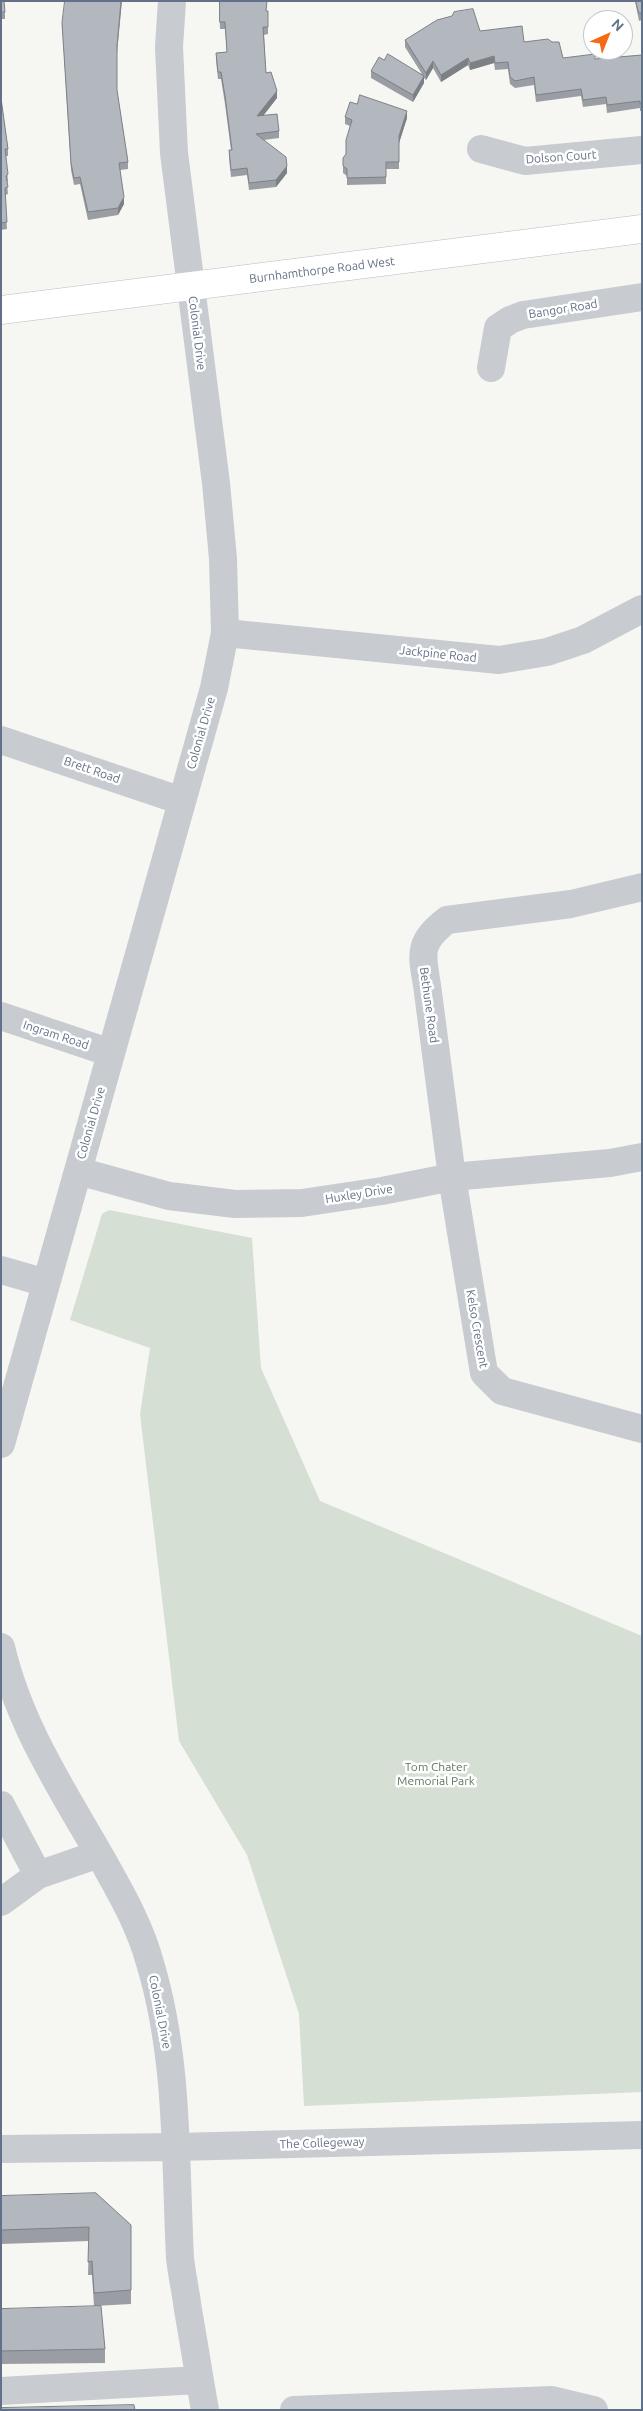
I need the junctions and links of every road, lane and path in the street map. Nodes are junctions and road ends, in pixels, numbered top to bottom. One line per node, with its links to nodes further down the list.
1 (172, 1): 5 (street, Colonial Drive)
2 (481, 149): 3 (street, Dolson Court)
3 (642, 150)
4 (642, 229): 5 (main road, Burnhamthorpe Road West)
5 (191, 286): 7 (main road, Burnhamthorpe Road West); 10 (street, Colonial Drive)
6 (642, 297): 8 (street, Bangor Road)
7 (1, 310)
8 (491, 368)
9 (642, 609): 10 (street, Jackpine Road)
10 (225, 633): 12 (street, Colonial Drive)
11 (1, 740): 12 (street, Brett Road)
12 (182, 801): 15 (street, Colonial Drive)
13 (642, 887): 18 (street, Bethune Road)
14 (1, 1016): 15 (street, Ingram Road)
15 (111, 1053): 17 (street, Colonial Drive)
16 (642, 1157): 18 (street, Huxley Drive)
17 (78, 1171): 18 (street, Huxley Drive); 20 (street, Colonial Drive)
18 (452, 1177): 21 (street, Kelso Crescent)
19 (1, 1270): 20 (street)
20 (46, 1283): 22 (street, Colonial Drive)
21 (642, 1429)
22 (2, 1441)
23 (1, 1647): 25 (street, Colonial Drive)
24 (1, 1805): 26 (street)
25 (99, 1854): 26 (street); 29 (street, Colonial Drive)
26 (38, 1875): 27 (street)
27 (1, 1902)
28 (642, 2135): 29 (street, The Collegeway)
29 (178, 2147): 30 (street, The Collegeway); 31 (street, Colonial Drive)
30 (1, 2149)
31 (199, 2380): 32 (street); 33 (street, Colonial Drive)
32 (1, 2391)
33 (205, 2410)
34 (294, 2410): 35 (street)
35 (594, 2410)

